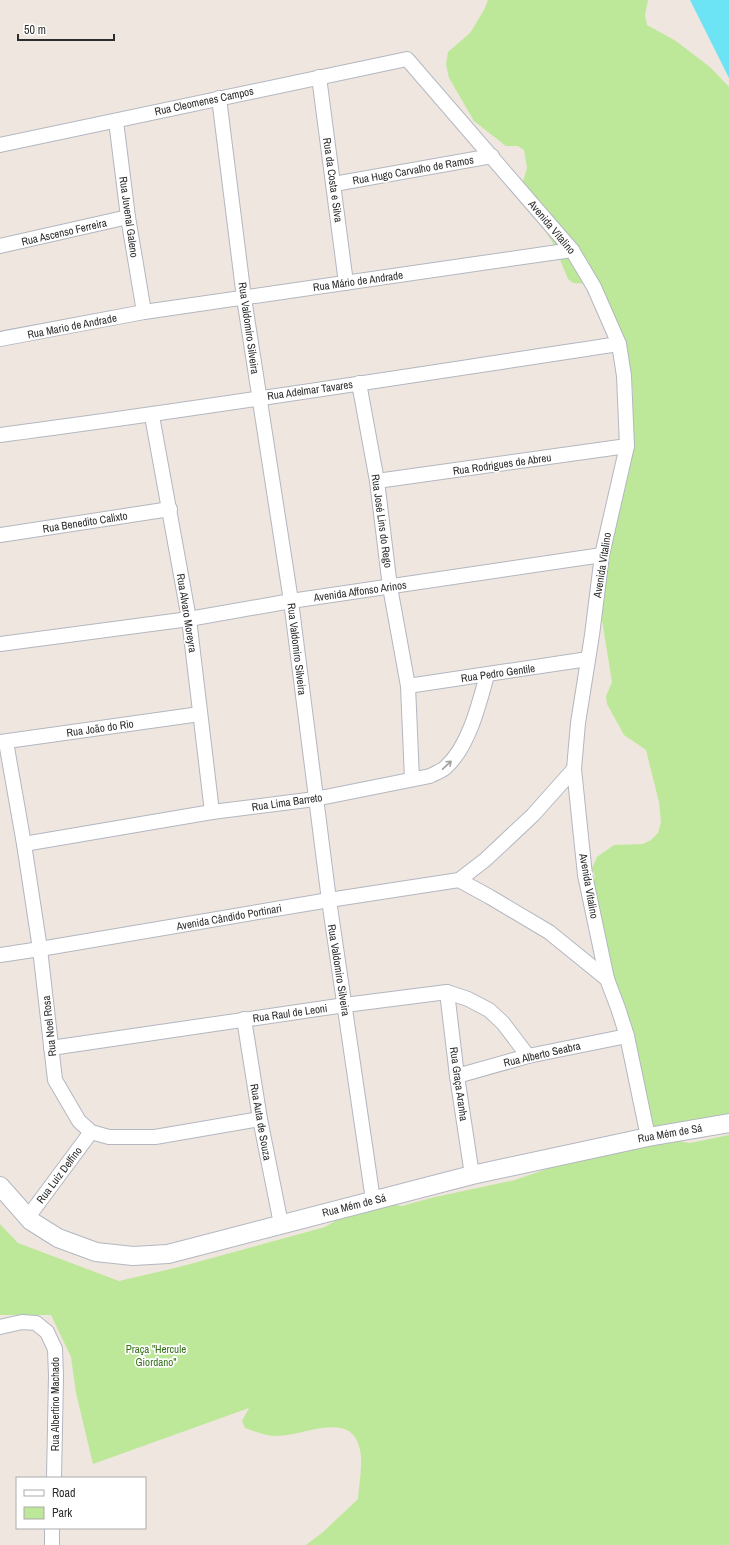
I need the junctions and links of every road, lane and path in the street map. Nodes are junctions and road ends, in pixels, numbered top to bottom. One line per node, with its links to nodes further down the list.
1 (408, 59): 2 (street, Rua Cleomenes Campos); 6 (street, Avenida Vitalino)
2 (319, 77): 3 (street, Rua Cleomenes Campos); 7 (street, Rua da Costa e Silva)
3 (219, 98): 4 (street, Rua Cleomenes Campos); 12 (street, Rua Valdomiro Silveira)
4 (116, 121): 5 (street, Rua Cleomenes Campos); 8 (street, Rua Juvenal Galeno)
5 (0, 145)
6 (492, 156): 7 (street, Rua Hugo Carvalho de Ramos); 10 (street, Avenida Vitalino)
7 (334, 184): 11 (street, Rua da Costa e Silva)
8 (128, 217): 9 (street, Rua Ascenso Ferreira); 13 (street, Rua Juvenal Galeno)
9 (0, 246)
10 (572, 250): 11 (street, Rua Mário de Andrade); 15 (street, Avenida Vitalino)
11 (346, 283): 12 (street, Rua Mário de Andrade)
12 (244, 298): 13 (street, Rua Mário de Andrade); 17 (street, Rua Valdomiro Silveira)
13 (144, 312): 14 (street, Rua Mario de Andrade)
14 (0, 339)
15 (619, 344): 16 (street, Rua Adelmar Tavares); 20 (street, Avenida Vitalino)
16 (359, 383): 17 (street, Rua Adelmar Tavares); 21 (street, Rua José Lins do Rego)
17 (259, 398): 18 (street, Rua Adelmar Tavares); 26 (street, Rua Valdomiro Silveira)
18 (152, 416): 19 (street, Rua Adelmar Tavares); 22 (street, Rua Alvaro Moreyra)
19 (0, 435)
20 (627, 446): 21 (street, Rua Rodrigues de Abreu); 24 (street, Avenida Vitalino)
21 (377, 481): 25 (street, Rua José Lins do Rego)
22 (170, 509): 23 (street, Rua Benedito Calixto); 27 (street, Rua Alvaro Moreyra)
23 (0, 535)
24 (602, 555): 25 (street, Avenida Affonso Arinos); 29 (street, Avenida Vitalino)
25 (390, 587): 26 (street, Avenida Affonso Arinos); 31 (street, Rua José Lins do Rego)
26 (291, 601): 27 (street, Avenida Affonso Arinos); 36 (street, Rua Valdomiro Silveira)
27 (189, 619): 28 (street, Avenida Affonso Arinos); 32 (street, Rua Alvaro Moreyra)
28 (0, 644)
29 (588, 659): 30 (street, Rua Pedro Gentile); 34 (street, Avenida Vitalino)
30 (487, 675): 31 (street, Rua Pedro Gentile); 35 (street, Rua Lima Barreto, one-way to 30)
31 (408, 686): 35 (street, Rua José Lins do Rego)
32 (200, 714): 33 (street, Rua João do Rio); 37 (street, Rua Alvaro Moreyra)
33 (3, 742): 38 (street, Rua Noel Rosa)
34 (574, 769): 39 (street, Avenida Cândido Portinari); 43 (street, Avenida Vitalino)
35 (412, 779): 36 (street, Rua Lima Barreto)
36 (315, 799): 37 (street, Rua Lima Barreto); 40 (street, Rua Valdomiro Silveira)
37 (212, 812): 38 (street, Rua Lima Barreto)
38 (24, 844): 41 (street, Rua Noel Rosa)
39 (459, 880): 40 (street, Avenida Cândido Portinari); 43 (street)
40 (329, 900): 41 (street, Avenida Cândido Portinari); 45 (street, Rua Valdomiro Silveira)
41 (40, 949): 42 (street, Avenida Cândido Portinari); 48 (street, Rua Noel Rosa)
42 (0, 955)
43 (607, 979): 47 (street, Avenida Vitalino)
44 (447, 992): 45 (street, Rua Raul de Leoni); 49 (street, Rua Raul de Leoni); 50 (street, Rua Graça Aranha)
45 (345, 1005): 46 (street, Rua Raul de Leoni); 57 (street, Rua Valdomiro Silveira)
46 (244, 1019): 48 (street, Rua Raul de Leoni); 51 (street, Rua Auta de Souza)
47 (626, 1036): 49 (street, Rua Alberto Seabra); 54 (street, Avenida Vitalino)
48 (51, 1048): 53 (street, Rua Noel Rosa)
49 (528, 1056): 50 (street, Rua Alberto Seabra)
50 (457, 1076): 55 (street, Rua Graça Aranha)
51 (260, 1119): 53 (street); 59 (street, Rua Auta de Souza)
52 (729, 1123): 54 (street, Rua Mém de Sá)
53 (91, 1132): 58 (street, Rua Luiz Delfino)
54 (648, 1137): 55 (street, Rua Mém de Sá)
55 (472, 1175): 57 (street, Rua Mém de Sá)
56 (0, 1186): 58 (street, Rua Mém de Sá)
57 (373, 1200): 59 (street, Rua Mém de Sá)
58 (28, 1217): 59 (street, Rua Mém de Sá)
59 (281, 1224)
60 (0, 1327): 61 (street, Rua Albertino Machado)
61 (54, 1477)
62 (52, 1529): 63 (street)
63 (52, 1545)

